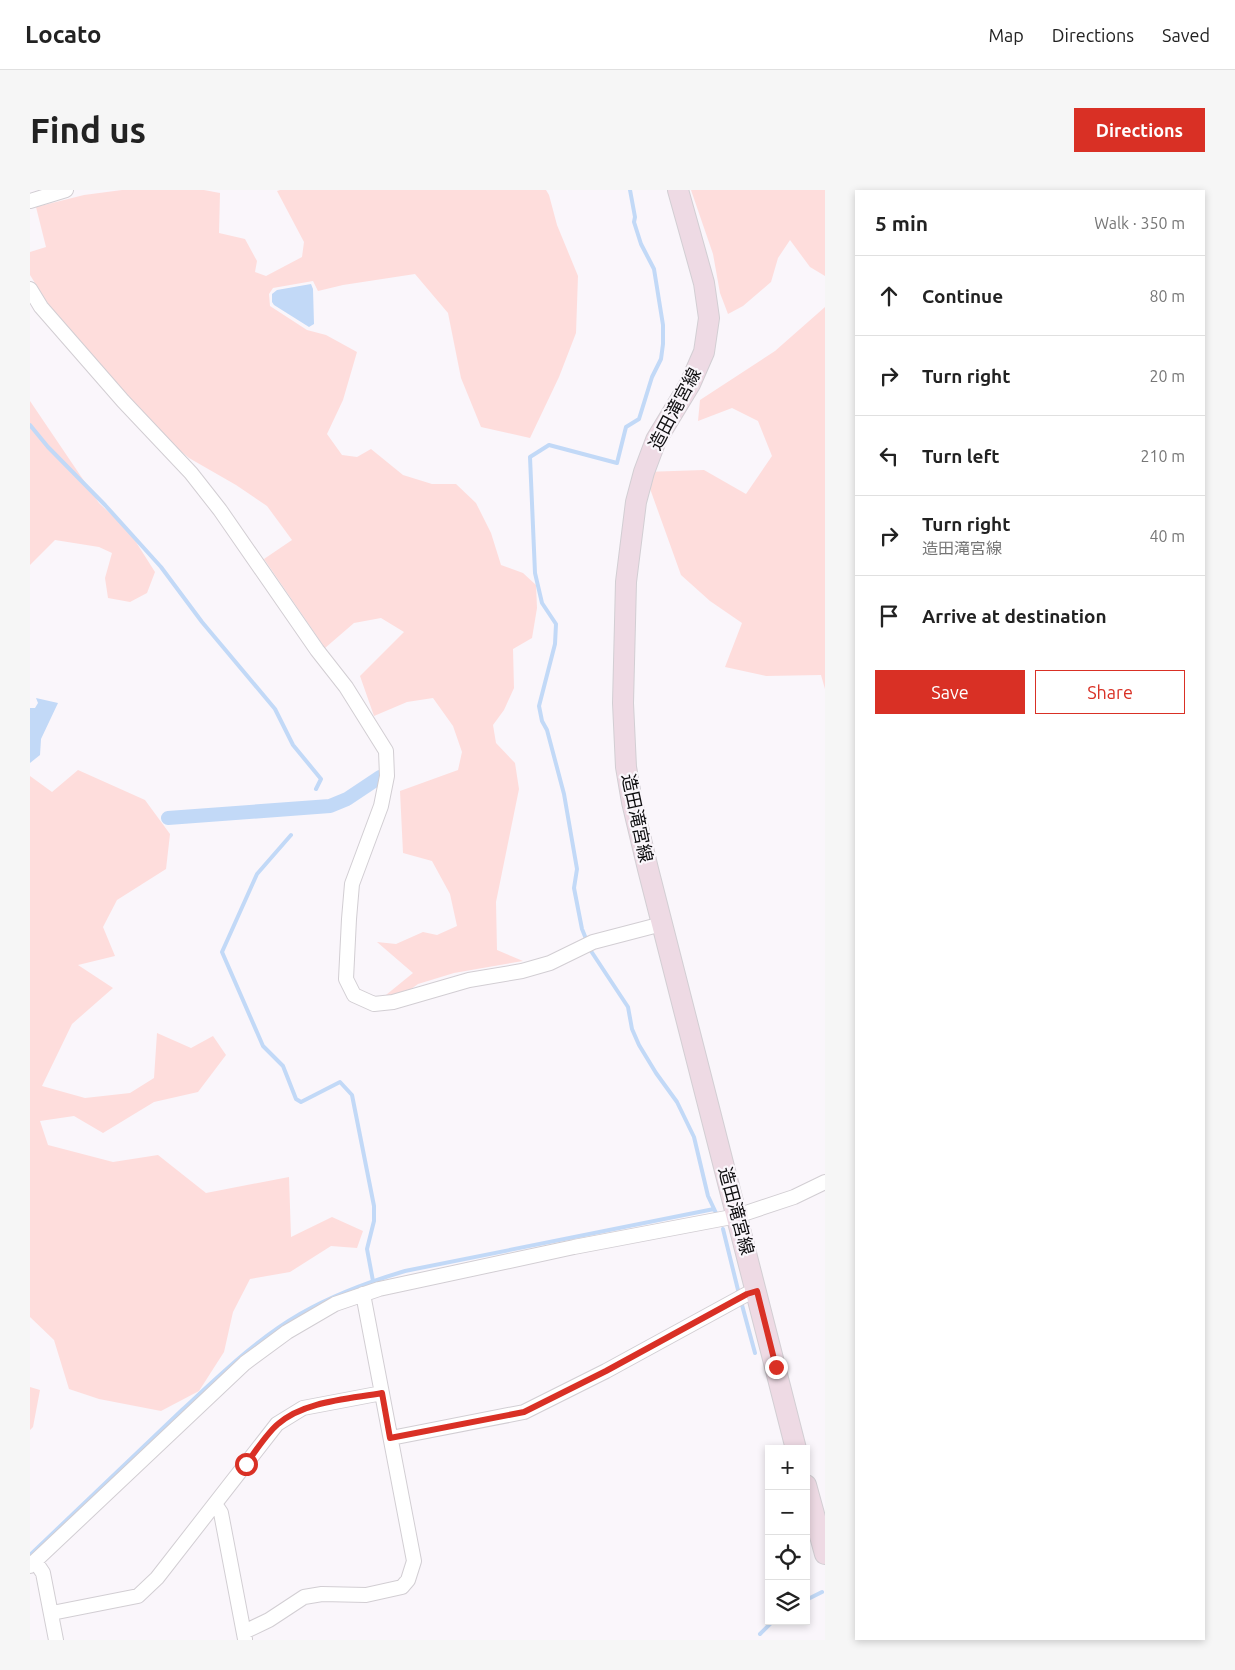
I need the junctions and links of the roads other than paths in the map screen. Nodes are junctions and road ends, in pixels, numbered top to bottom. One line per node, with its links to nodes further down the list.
1 (66, 190): 3 (street)
2 (678, 190): 5 (main road, 造田滝宮線)
3 (30, 201)
4 (30, 289): 5 (street)
5 (662, 924): 7 (main road, 造田滝宮線)
6 (825, 1182): 7 (street)
7 (737, 1216): 8 (main road, 造田滝宮線); 9 (street)
8 (757, 1291): 11 (street); 12 (main road, 造田滝宮線)
9 (363, 1294): 10 (street); 16 (street)
10 (382, 1393): 11 (street); 14 (street)
11 (390, 1438): 18 (street)
12 (795, 1445)
13 (807, 1490): 15 (main road)
14 (215, 1504): 17 (street); 18 (street)
15 (825, 1554)
16 (32, 1563): 17 (street)
17 (52, 1613): 19 (street)
18 (245, 1636)
19 (56, 1640)

